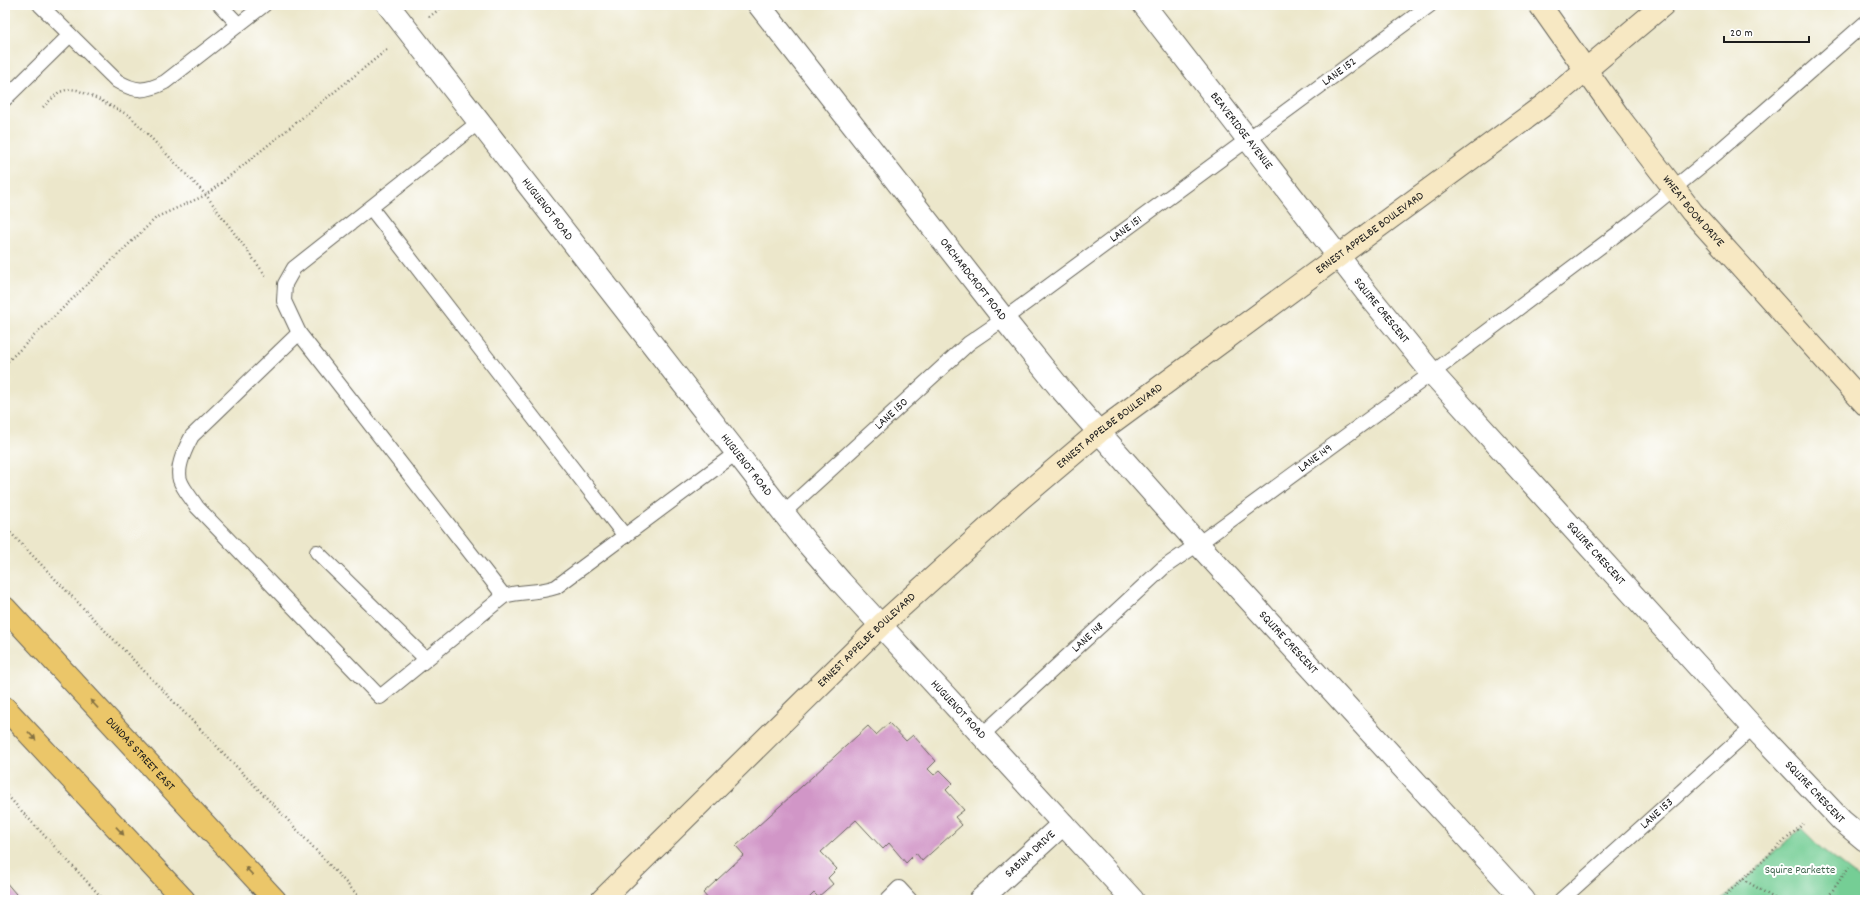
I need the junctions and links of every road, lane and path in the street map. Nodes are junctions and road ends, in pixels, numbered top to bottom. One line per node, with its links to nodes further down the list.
1 (40, 5): 14 (lane)
2 (220, 5): 13 (lane)
3 (264, 5): 13 (lane)
4 (388, 5): 19 (street, HUGUENOT ROAD)
5 (445, 5): 11 (path)
6 (759, 5): 26 (street, ORCHARDCROFT ROAD)
7 (1144, 5): 20 (street, BEAVERIDGE AVENUE)
8 (1430, 5): 20 (lane, LANE 152)
9 (1540, 5): 16 (street, WHEAT BOOM DRIVE)
10 (1662, 5): 16 (street, ERNEST APPELBE BOULEVARD)
11 (426, 19)
12 (1865, 23): 21 (lane, LANE 149)
13 (238, 24): 14 (lane)
14 (70, 35): 17 (lane)
15 (385, 52): 22 (path)
16 (1586, 70): 21 (street, WHEAT BOOM DRIVE); 24 (street, ERNEST APPELBE BOULEVARD)
17 (5, 99)
18 (43, 107): 22 (path)
19 (479, 122): 23 (lane); 32 (street, HUGUENOT ROAD)
20 (1249, 140): 24 (street, BEAVERIDGE AVENUE); 26 (lane, LANE 151)
21 (1674, 188): 29 (lane, LANE 149); 30 (street, WHEAT BOOM DRIVE)
22 (206, 195): 25 (path); 28 (path)
23 (371, 208): 25 (lane); 35 (lane)
24 (1339, 256): 29 (street, SQUIRE CRESCENT); 31 (street, ERNEST APPELBE BOULEVARD)
25 (284, 301): 27 (lane)
26 (1004, 319): 31 (street, ORCHARDCROFT ROAD); 33 (lane, LANE 150)
27 (299, 333): 38 (lane); 41 (lane)
28 (5, 364)
29 (1432, 372): 36 (lane, LANE 149); 43 (street, SQUIRE CRESCENT)
30 (1865, 404)
31 (1099, 432): 36 (street, ORCHARDCROFT ROAD); 40 (street, ERNEST APPELBE BOULEVARD)
32 (736, 453): 33 (street, HUGUENOT ROAD); 35 (lane)
33 (783, 513): 40 (street, HUGUENOT ROAD)
34 (5, 527): 54 (path)
35 (625, 536): 38 (lane)
36 (1198, 544): 44 (lane, LANE 148); 60 (street, SQUIRE CRESCENT)
37 (317, 552): 41 (lane)
38 (504, 596): 41 (lane)
39 (5, 608): 53 (main road, DUNDAS STREET EAST, one-way to 39)
40 (881, 625): 44 (street, HUGUENOT ROAD); 55 (street, ERNEST APPELBE BOULEVARD)
41 (426, 659)
42 (5, 708): 52 (main road, one-way to 52)
43 (1753, 727): 48 (street, SQUIRE CRESCENT); 61 (lane, LANE 153)
44 (982, 735): 46 (street, HUGUENOT ROAD)
45 (5, 793): 51 (path)
46 (1063, 824): 58 (street, SABINA DRIVE); 59 (street, HUGUENOT ROAD)
47 (1803, 824): 50 (path)
48 (1865, 840)
49 (1849, 867): 64 (path)
50 (1743, 879): 62 (path); 63 (path)
51 (104, 900)
52 (184, 900)
53 (276, 900)
54 (362, 900)
55 (602, 900)
56 (887, 900): 57 (lane)
57 (910, 900)
58 (980, 900)
59 (1133, 900)
60 (1524, 900)
61 (1562, 900)
62 (1720, 900)
63 (1776, 900)
64 (1826, 900)

